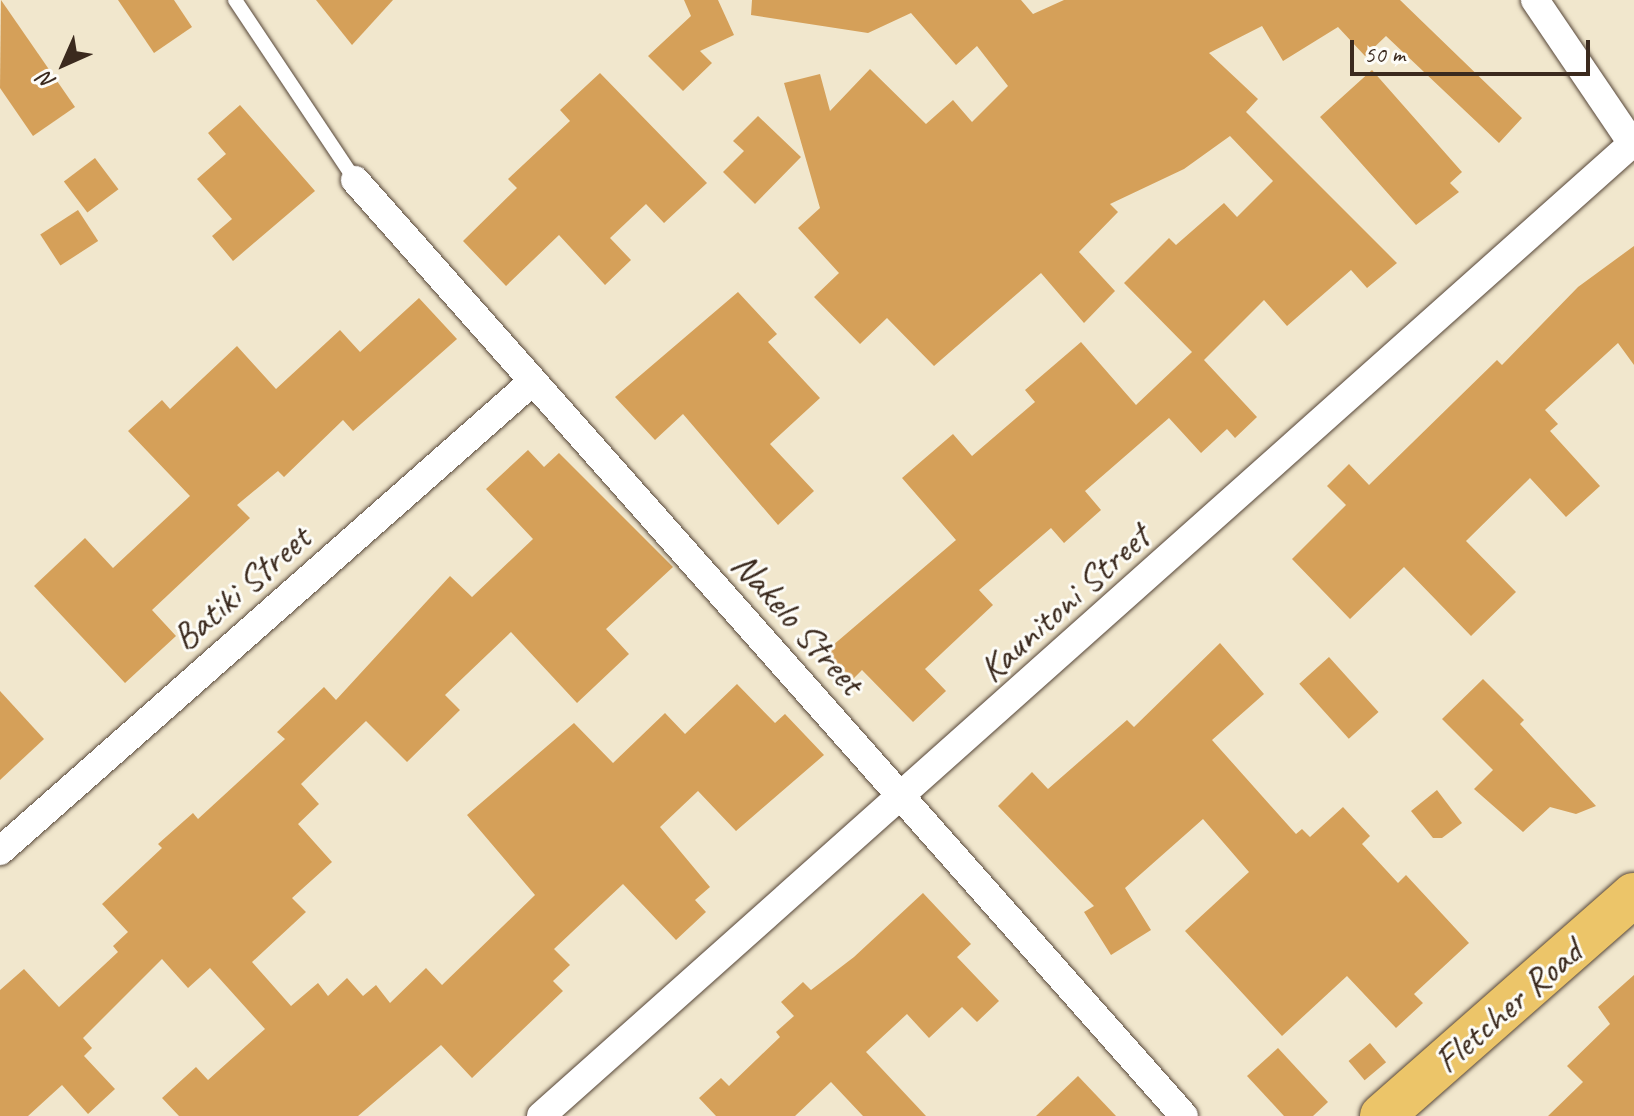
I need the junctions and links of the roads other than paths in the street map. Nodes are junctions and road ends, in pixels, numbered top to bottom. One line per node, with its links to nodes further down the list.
1 (235, 0): 4 (lane)
2 (1535, 0): 3 (street)
3 (1633, 144): 6 (street, Kaunitoni Street)
4 (355, 180): 5 (street, Nakelo Street)
5 (532, 382): 6 (street, Nakelo Street); 7 (street, Batiki Street)
6 (904, 798): 9 (street, Kaunitoni Street); 10 (street, Nakelo Street)
7 (0, 851)
8 (1634, 895): 11 (main road, Fletcher Road)
9 (541, 1116)
10 (1184, 1116)
11 (1382, 1116)

